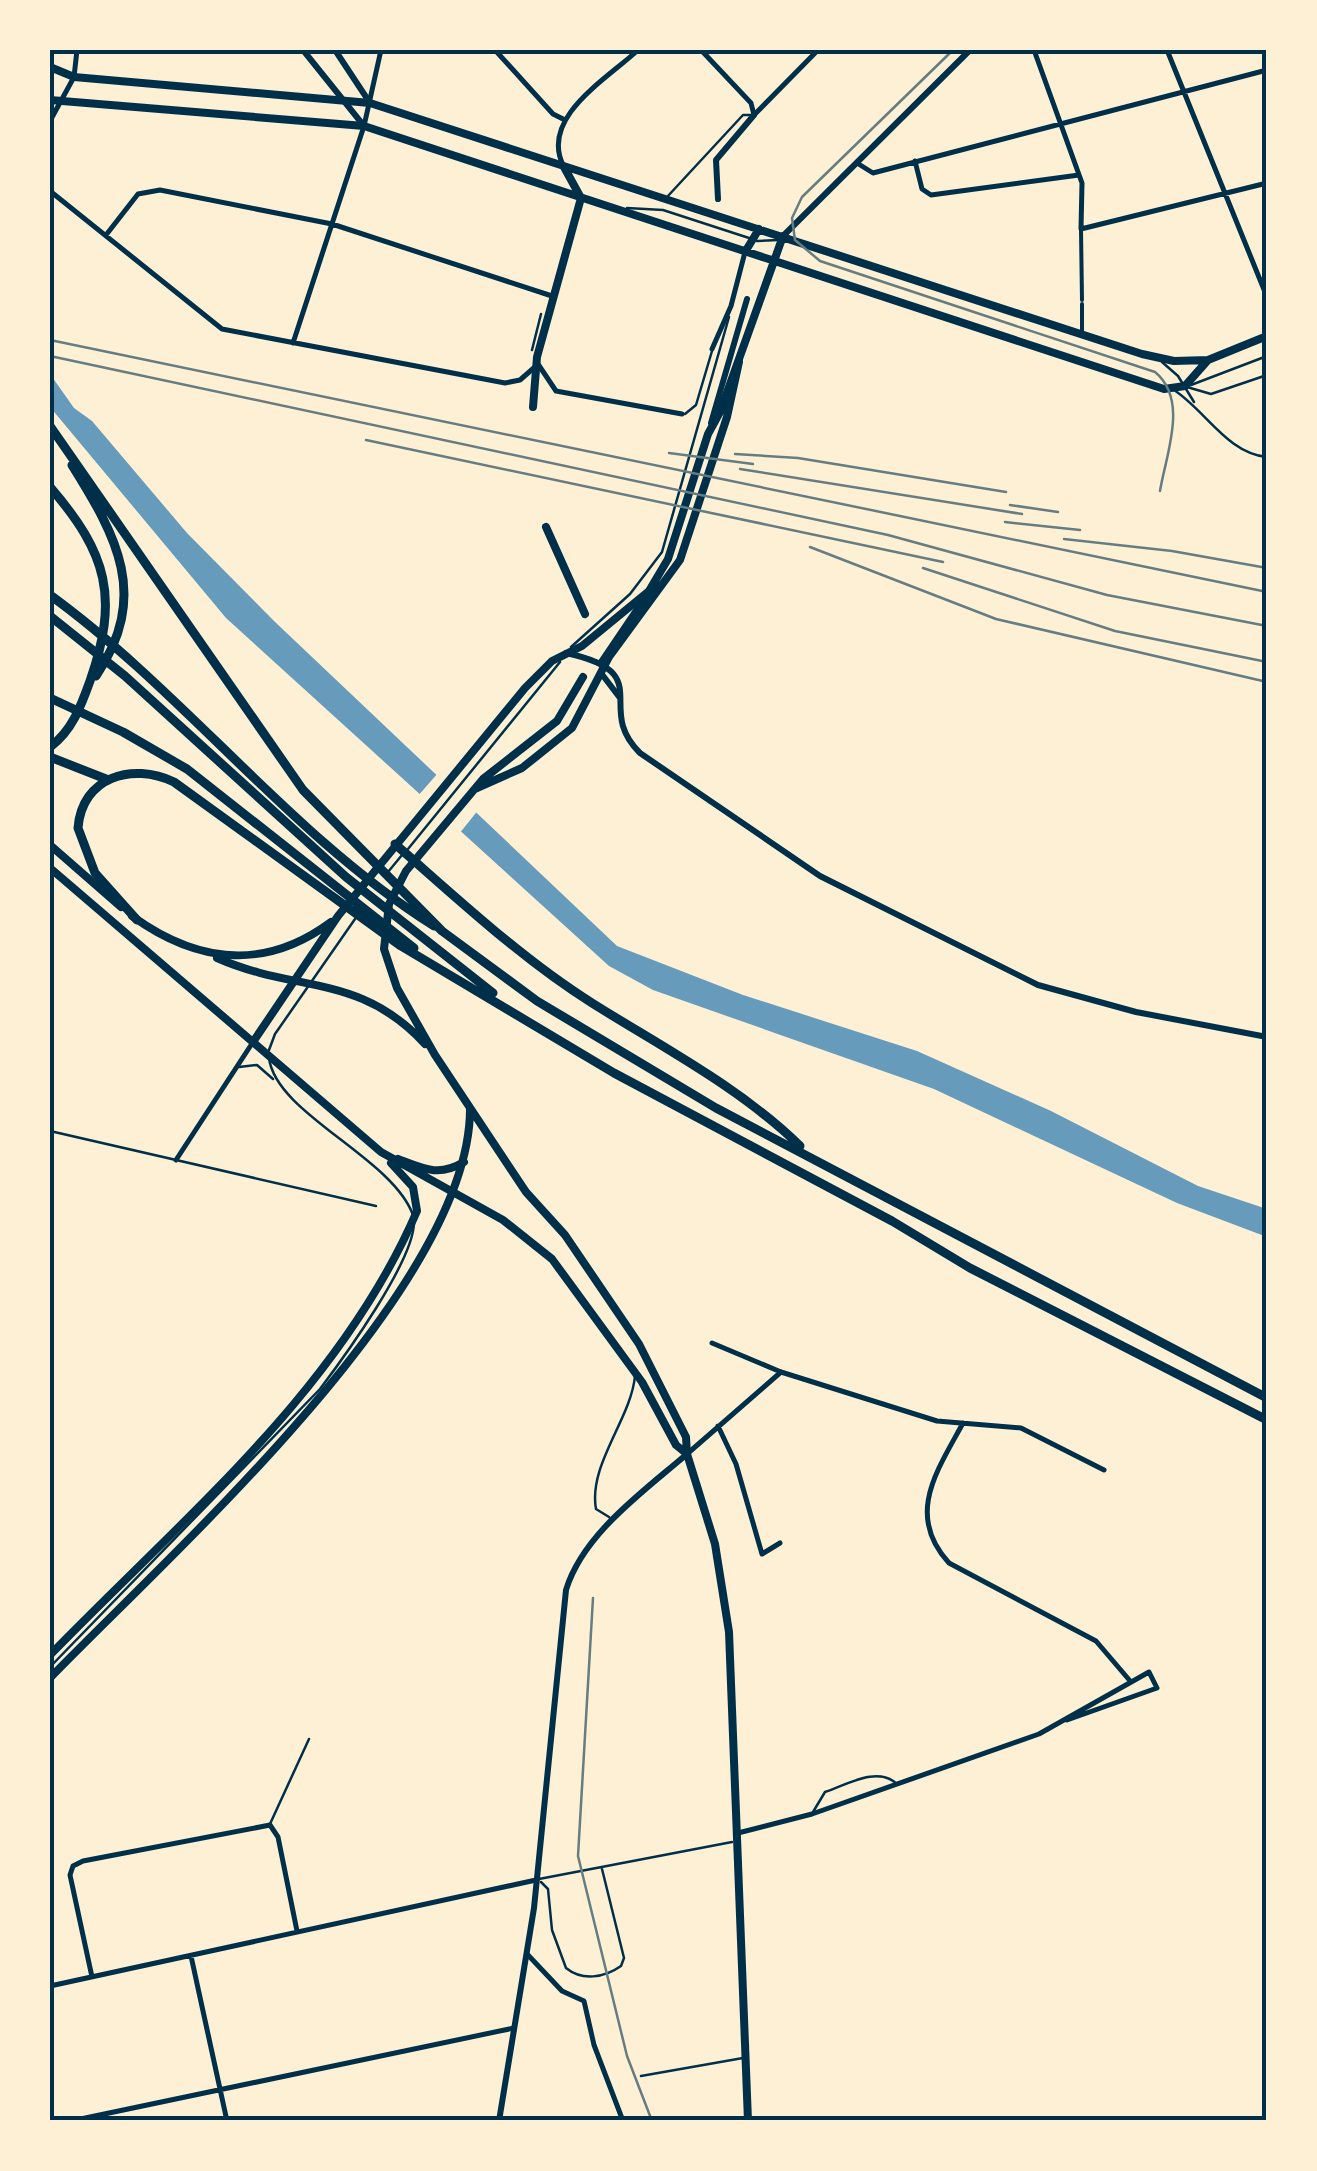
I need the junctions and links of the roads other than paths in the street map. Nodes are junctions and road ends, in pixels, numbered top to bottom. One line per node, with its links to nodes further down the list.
1 (77, 50): 14 (street)
2 (303, 50): 16 (street)
3 (336, 50): 19 (street)
4 (381, 50): 19 (street)
5 (495, 50): 23 (street)
6 (638, 50): 23 (street)
7 (701, 50): 20 (street)
8 (818, 50): 21 (street)
9 (970, 50): 28 (street)
10 (1034, 50): 25 (street)
11 (1167, 50): 15 (street)
12 (50, 67): 14 (main road)
13 (1267, 70): 15 (street)
14 (74, 77): 16 (main road); 18 (street)
15 (1183, 90): 25 (street); 33 (street)
16 (344, 98): 19 (main road); 26 (street)
17 (50, 100): 18 (main road)
18 (64, 100): 24 (street); 26 (main road)
19 (370, 103): 26 (street); 29 (main road)
20 (752, 103): 21 (street); 22 (street)
21 (764, 104): 22 (street)
22 (754, 116): 35 (street); 36 (lane)
23 (563, 119): 29 (street)
24 (50, 121)
25 (1060, 122): 27 (street); 30 (street)
26 (364, 126): 34 (main road); 38 (street)
27 (915, 161): 28 (street); 30 (street)
28 (856, 162): 42 (street)
29 (562, 165): 34 (main road); 36 (main road)
30 (1079, 174): 40 (street)
31 (1267, 182): 33 (street)
32 (50, 191): 41 (street)
33 (1224, 194): 40 (street); 47 (street)
34 (580, 198): 37 (main road); 46 (main road)
35 (718, 198)
36 (665, 199): 39 (main road)
37 (616, 210): 43 (lane); 44 (main road)
38 (332, 224): 41 (street); 46 (street); 53 (street)
39 (759, 229): 42 (main road); 43 (main road)
40 (1082, 229): 51 (street)
41 (105, 236): 53 (street)
42 (783, 236): 43 (lane); 45 (main road); 51 (main road)
43 (751, 239): 44 (main road)
44 (745, 252): 45 (main road); 49 (street)
45 (771, 262): 58 (main road); 63 (main road)
46 (552, 296): 60 (main road)
47 (1267, 297)
48 (747, 299): 68 (street)
49 (731, 306): 54 (street); 76 (lane)
50 (541, 314): 55 (lane)
51 (1082, 334): 56 (main road)
52 (1267, 336): 59 (main road)
53 (293, 344): 60 (street)
54 (712, 349): 66 (lane)
55 (532, 350)
56 (1145, 354): 59 (main road); 62 (lane)
57 (1267, 356): 62 (lane)
58 (740, 357): 68 (main road); 77 (main road)
59 (1208, 360): 62 (main road)
60 (536, 367): 65 (main road); 66 (street)
61 (1267, 375): 62 (lane)
62 (1185, 386): 63 (main road); 64 (lane)
63 (1169, 389): 64 (lane)
64 (1194, 403): 69 (lane)
65 (533, 407)
66 (682, 414)
67 (50, 428): 80 (highway); 96 (highway)
68 (708, 434): 72 (main road)
69 (1267, 457)
70 (50, 487): 80 (highway)
71 (546, 527): 74 (main road)
72 (649, 590): 76 (main road); 77 (street)
73 (50, 595): 96 (highway)
74 (584, 614)
75 (50, 616): 100 (highway)
76 (566, 653): 77 (street); 87 (lane); 87 (main road)
77 (604, 663): 78 (main road); 82 (street)
78 (602, 676): 82 (street); 86 (main road)
79 (582, 677): 86 (main road)
80 (88, 686): 83 (highway)
81 (50, 698): 93 (highway)
82 (620, 698): 101 (street)
83 (50, 748)
84 (50, 757): 85 (highway)
85 (106, 779): 93 (highway); 95 (highway)
86 (473, 789): 87 (main road)
87 (438, 816): 88 (main road); 90 (lane); 91 (main road)
88 (395, 844): 90 (highway); 94 (main road)
89 (50, 845): 95 (main road)
90 (405, 852): 91 (highway); 99 (lane)
91 (414, 861): 103 (main road); 110 (highway)
92 (50, 868): 102 (main road)
93 (335, 892): 100 (highway)
94 (338, 916): 97 (main road); 98 (main road)
95 (137, 920): 97 (main road)
96 (442, 931): 110 (highway)
97 (213, 956): 98 (main road)
98 (296, 980): 99 (main road); 102 (main road)
99 (310, 983): 103 (main road); 104 (lane)
100 (529, 1020): 120 (highway)
101 (1267, 1037)
102 (253, 1042): 104 (main road); 105 (street)
103 (435, 1055): 107 (main road)
104 (269, 1056): 106 (lane); 109 (main road)
105 (240, 1066): 106 (lane); 111 (street)
106 (278, 1084): 115 (lane)
107 (470, 1109): 112 (main road); 123 (main road)
108 (50, 1131): 111 (lane)
109 (381, 1152): 112 (main road); 113 (main road); 115 (main road)
110 (805, 1152): 119 (highway)
111 (176, 1160): 114 (lane)
112 (464, 1162): 113 (main road)
113 (454, 1194): 118 (main road); 129 (main road)
114 (376, 1206)
115 (414, 1218): 127 (main road); 128 (lane)
116 (712, 1343): 117 (street)
117 (782, 1372): 121 (street); 122 (street)
118 (635, 1375): 123 (main road); 125 (lane)
119 (1267, 1398)
120 (1267, 1420)
121 (962, 1423): 124 (street); 130 (street)
122 (718, 1426): 123 (street); 126 (street)
123 (687, 1454): 125 (street); 136 (main road)
124 (1104, 1470)
125 (611, 1524): 138 (street)
126 (780, 1543)
127 (50, 1655)
128 (50, 1668)
129 (50, 1678)
130 (1130, 1682): 131 (street); 131 (street)
131 (1067, 1720): 133 (street)
132 (309, 1739): 135 (lane)
133 (898, 1786): 134 (street); 134 (lane)
134 (812, 1814): 136 (street)
135 (270, 1825): 139 (street); 142 (street)
136 (738, 1837): 137 (lane); 145 (main road)
137 (602, 1869): 138 (lane); 138 (lane)
138 (536, 1880): 139 (street); 140 (street)
139 (297, 1932): 141 (street)
140 (528, 1955): 144 (street); 151 (street)
141 (191, 1956): 142 (street); 147 (street)
142 (92, 1978): 143 (street)
143 (50, 1986)
144 (517, 2028): 147 (street); 150 (street)
145 (745, 2058): 146 (lane); 152 (main road)
146 (641, 2076)
147 (220, 2089): 148 (street); 149 (street)
148 (71, 2121)
149 (226, 2121)
150 (499, 2121)
151 (623, 2121)
152 (748, 2121)

